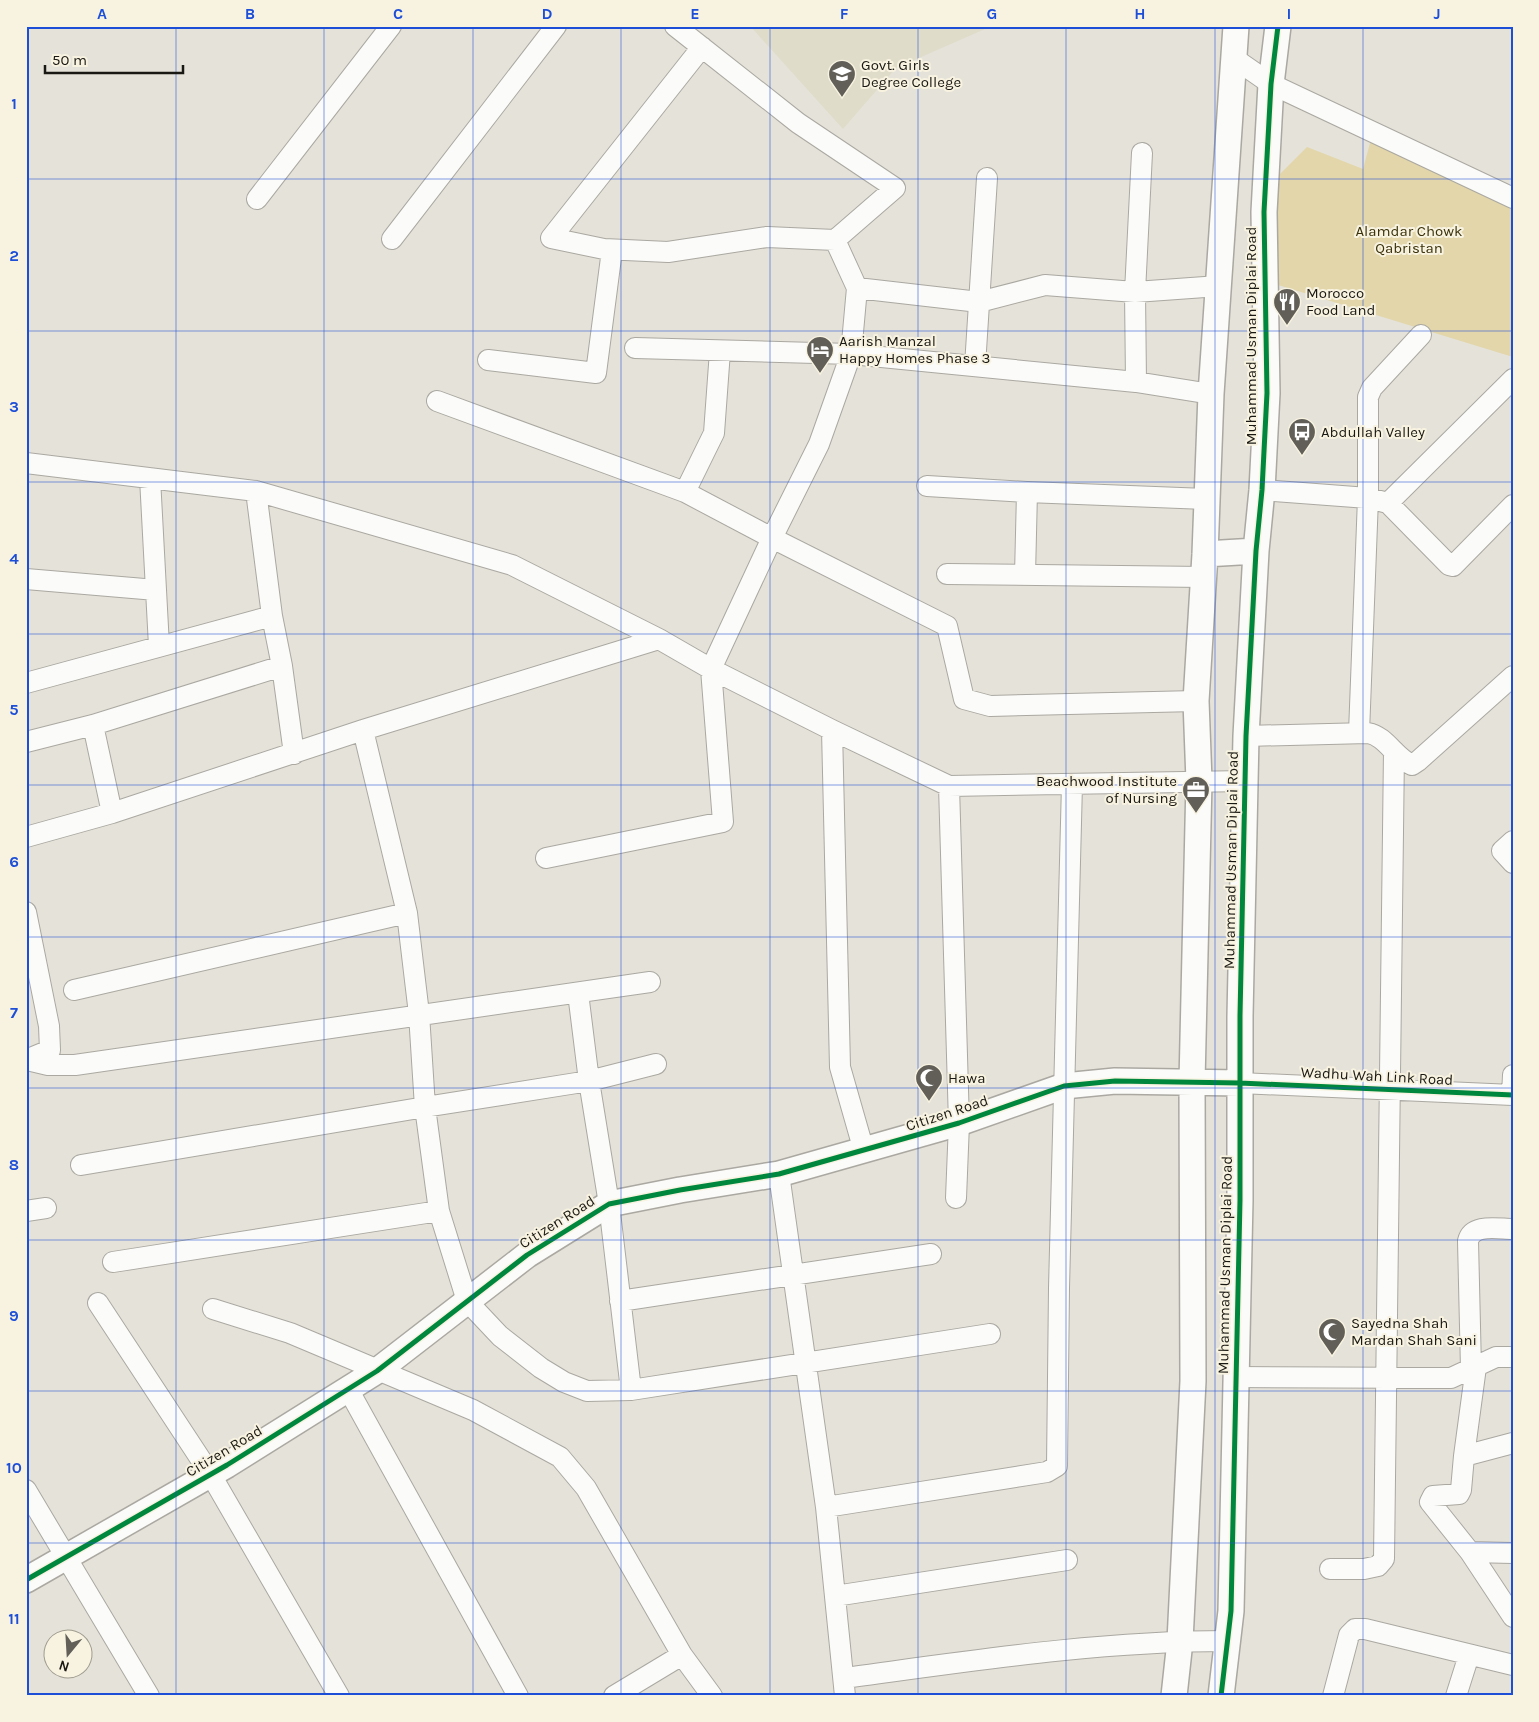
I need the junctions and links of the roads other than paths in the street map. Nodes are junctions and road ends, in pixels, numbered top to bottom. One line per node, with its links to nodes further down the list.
1 (391, 26): 12 (street)
2 (556, 26): 13 (street)
3 (674, 26): 6 (street)
4 (1236, 26): 7 (street, Muhammad Usman Diplai Road)
5 (1278, 26): 8 (street, Muhammad Usman Diplai Road)
6 (702, 48): 14 (street); 15 (street)
7 (1235, 59): 8 (street); 16 (street, Muhammad Usman Diplai Road)
8 (1271, 84): 11 (street); 33 (street, Muhammad Usman Diplai Road)
9 (1142, 154): 18 (street)
10 (987, 178): 19 (street)
11 (1513, 198)
12 (257, 199)
13 (392, 239)
14 (835, 240): 15 (street); 17 (street)
15 (612, 250): 24 (street)
16 (1219, 286): 18 (street); 28 (street, Muhammad Usman Diplai Road)
17 (857, 288): 19 (street); 23 (street)
18 (1135, 292): 19 (street); 27 (street)
19 (979, 302): 25 (street)
20 (1421, 334): 37 (street)
21 (635, 348): 22 (street)
22 (720, 351): 23 (street); 35 (street)
23 (851, 354): 25 (street); 41 (street)
24 (488, 360)
25 (975, 366): 27 (street)
26 (1513, 379): 39 (street)
27 (1136, 382): 28 (street)
28 (1211, 394): 38 (street, Muhammad Usman Diplai Road)
29 (437, 401): 35 (street)
30 (26, 464): 31 (street)
31 (150, 478): 34 (street); 47 (street)
32 (927, 486): 36 (street)
33 (1262, 490): 37 (street); 42 (street, Muhammad Usman Diplai Road)
34 (256, 491): 48 (street); 49 (street)
35 (685, 492): 41 (street)
36 (1027, 492): 38 (street); 45 (street)
37 (1368, 498): 39 (street); 59 (street)
38 (1206, 499): 43 (street, Muhammad Usman Diplai Road)
39 (1388, 503): 40 (street)
40 (1513, 505)
41 (772, 538): 52 (street); 55 (street)
42 (1256, 551): 43 (street); 60 (street, Muhammad Usman Diplai Road)
43 (1204, 566): 45 (street); 55 (street, Muhammad Usman Diplai Road)
44 (947, 574): 45 (street)
45 (1025, 575)
46 (26, 579): 47 (street)
47 (156, 590): 50 (street)
48 (272, 616): 50 (street); 51 (street)
49 (659, 639): 52 (street); 57 (street)
50 (159, 646): 54 (street)
51 (282, 666): 56 (street); 63 (street)
52 (711, 669): 58 (street); 71 (street)
53 (1513, 676): 62 (street)
54 (26, 683)
55 (1196, 701): 65 (street, Muhammad Usman Diplai Road)
56 (93, 725): 61 (street); 68 (street)
57 (363, 730): 63 (street); 74 (street)
58 (832, 730): 67 (street); 89 (street)
59 (1359, 733): 60 (street); 62 (street)
60 (1246, 736): 64 (street, Muhammad Usman Diplai Road)
61 (26, 742)
62 (1394, 752): 86 (street)
63 (294, 754): 68 (street)
64 (1246, 781): 65 (street); 83 (street, Muhammad Usman Diplai Road)
65 (1198, 782): 66 (street); 82 (street, Muhammad Usman Diplai Road)
66 (1072, 784): 67 (street); 84 (street)
67 (949, 786): 88 (street)
68 (112, 812): 69 (street)
69 (26, 837)
70 (1513, 841): 72 (street)
71 (546, 858)
72 (1513, 863)
73 (26, 912): 79 (street)
74 (407, 914): 76 (street); 78 (street)
75 (650, 982): 77 (street)
76 (74, 990)
77 (578, 993): 78 (street); 81 (street)
78 (420, 1014): 79 (street); 87 (street)
79 (26, 1060)
80 (656, 1064): 81 (street)
81 (589, 1081): 87 (street); 93 (street)
82 (1192, 1082): 83 (street, Citizen Road); 84 (street, Citizen Road); 127 (street, Muhammad Usman Diplai Road)
83 (1240, 1083): 86 (street, Wadhu Wah Link Road); 110 (street, Muhammad Usman Diplai Road)
84 (1064, 1086): 88 (street, Citizen Road); 118 (street)
85 (1512, 1088): 86 (street, Wadhu Wah Link Road)
86 (1390, 1090): 111 (street)
87 (425, 1107): 90 (street); 96 (street)
88 (959, 1123): 89 (street, Citizen Road); 92 (street)
89 (864, 1151): 91 (street, Citizen Road)
90 (81, 1165)
91 (779, 1174): 93 (street, Citizen Road); 100 (street)
92 (956, 1198)
93 (609, 1204): 101 (street, Citizen Road); 102 (street)
94 (46, 1208): 95 (street)
95 (26, 1211)
96 (439, 1211): 99 (street); 101 (street)
97 (1513, 1229): 108 (street)
98 (931, 1254): 100 (street)
99 (113, 1262)
100 (793, 1274): 102 (street); 107 (street)
101 (467, 1301): 109 (street, Citizen Road); 113 (street)
102 (620, 1301): 113 (street)
103 (98, 1303): 116 (street)
104 (213, 1309): 109 (street)
105 (990, 1334): 107 (street)
106 (1513, 1357): 108 (street)
107 (806, 1362): 113 (street); 118 (street)
108 (1474, 1368): 111 (street); 115 (street)
109 (377, 1371): 112 (street, Citizen Road); 129 (street)
110 (1236, 1377): 111 (street); 128 (street, Muhammad Usman Diplai Road)
111 (1386, 1378): 123 (street)
112 (348, 1389): 116 (street, Citizen Road); 135 (street)
113 (630, 1390)
114 (1513, 1443): 115 (street)
115 (1464, 1456): 119 (street)
116 (211, 1475): 121 (street, Citizen Road); 134 (street)
117 (26, 1490): 121 (street)
118 (826, 1506): 125 (street)
119 (1470, 1552): 120 (street); 126 (street)
120 (1513, 1553)
121 (67, 1557): 124 (street, Citizen Road); 133 (street)
122 (1067, 1560): 125 (street)
123 (1330, 1569)
124 (26, 1580)
125 (835, 1596): 132 (street)
126 (1513, 1617)
127 (1180, 1641): 128 (street); 132 (street); 138 (street, Muhammad Usman Diplai Road)
128 (1228, 1641): 139 (street, Muhammad Usman Diplai Road)
129 (682, 1655): 136 (street); 137 (street)
130 (1469, 1655): 131 (street); 140 (street); 141 (street)
131 (1513, 1665)
132 (844, 1687)
133 (149, 1696)
134 (339, 1696)
135 (518, 1696)
136 (614, 1696)
137 (712, 1696)
138 (1174, 1696)
139 (1221, 1696)
140 (1333, 1696)
141 (1456, 1696)

